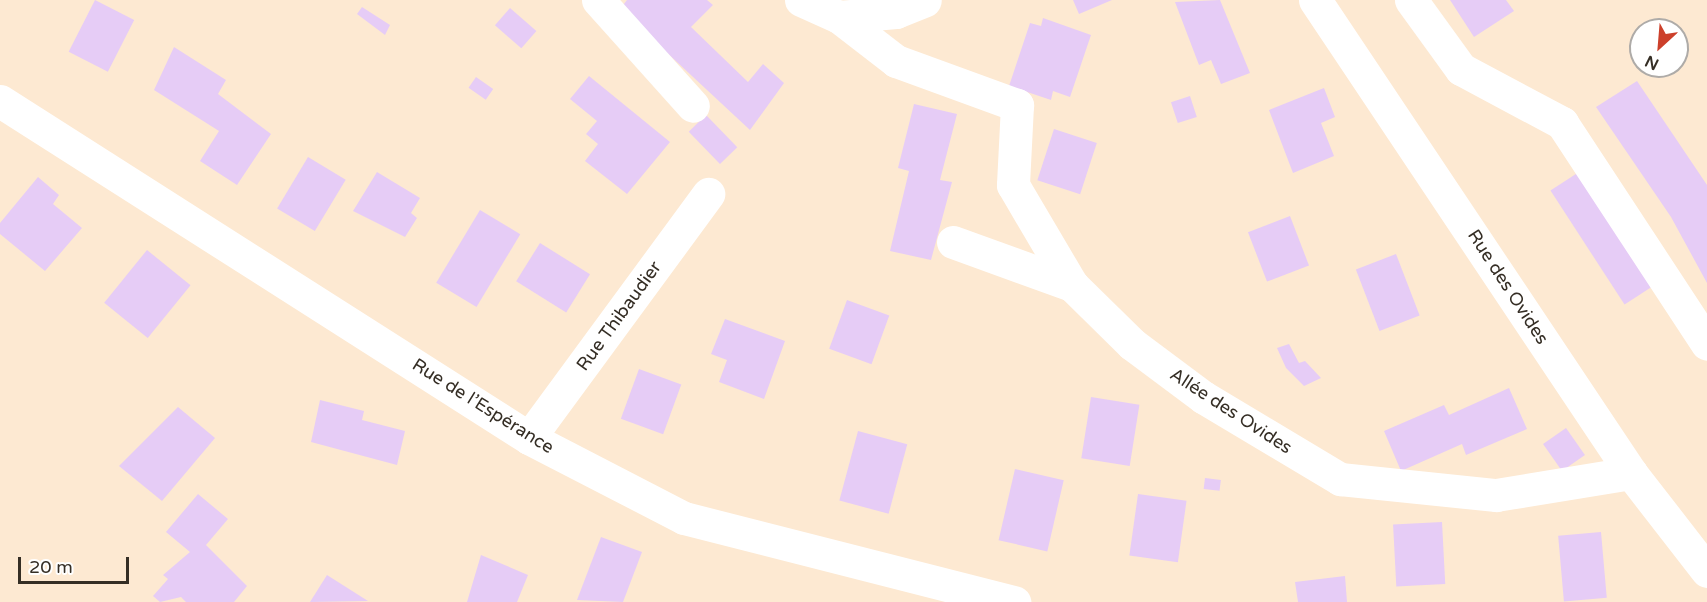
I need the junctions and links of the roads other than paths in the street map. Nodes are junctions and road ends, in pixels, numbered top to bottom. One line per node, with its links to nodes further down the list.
1 (598, 0): 8 (street)
2 (801, 0): 6 (street)
3 (925, 0): 6 (street)
4 (1315, 0): 14 (street, Rue des Ovides)
5 (1411, 0): 12 (street)
6 (839, 17): 11 (street, Allée des Ovides)
7 (0, 101): 13 (street, Rue de l’Espérance)
8 (693, 106)
9 (708, 194): 13 (street, Rue Thibaudier)
10 (953, 242): 11 (street)
11 (1072, 285): 14 (street, Allée des Ovides)
12 (1707, 344)
13 (529, 438): 16 (street, Rue de l’Espérance)
14 (1631, 473): 15 (street, Rue des Ovides)
15 (1707, 571)
16 (1014, 602)

